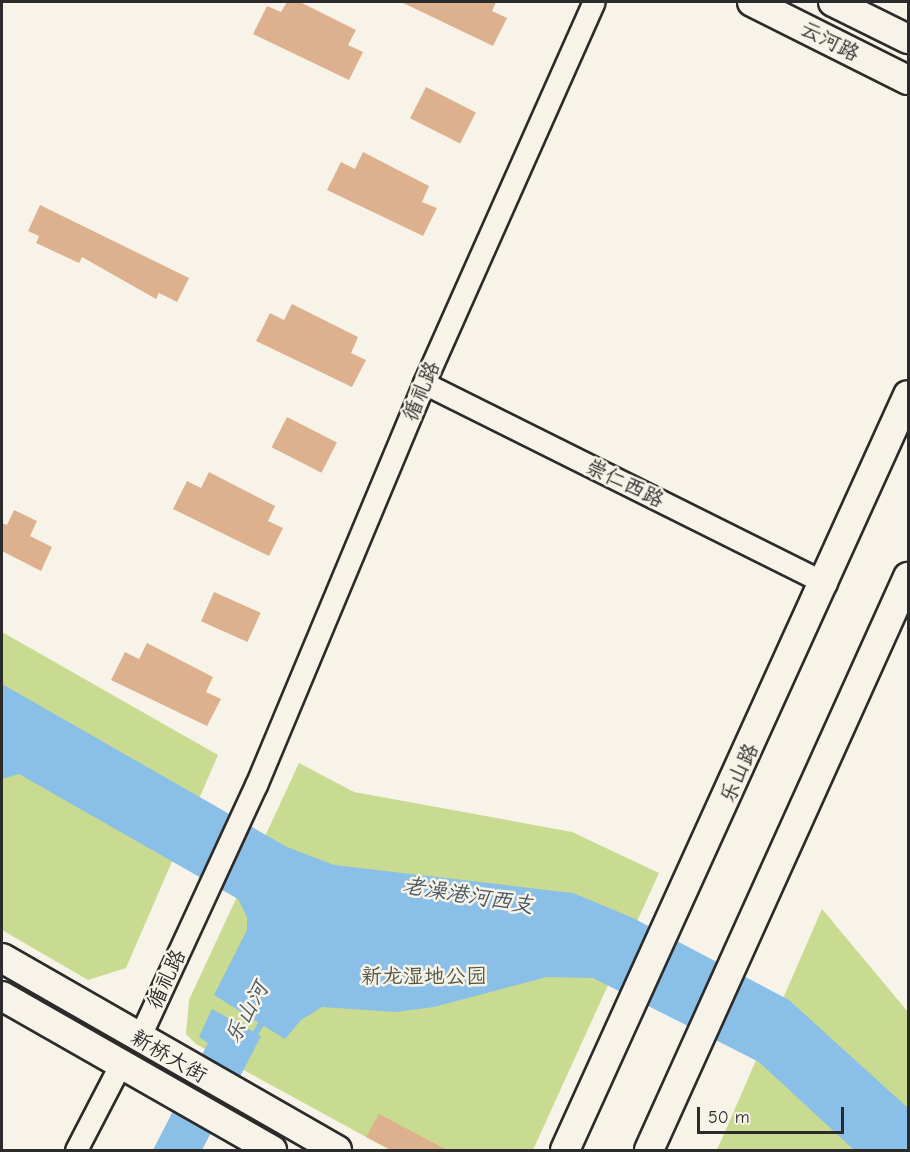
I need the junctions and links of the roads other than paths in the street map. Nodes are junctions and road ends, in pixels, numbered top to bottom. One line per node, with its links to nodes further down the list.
1 (594, 2): 6 (street, 循礼路)
2 (752, 2): 5 (main road, 云河路)
3 (833, 2): 4 (main road, 云河路)
4 (909, 39)
5 (909, 80)
6 (424, 383): 9 (street, 崇仁西路); 13 (street, 循礼路)
7 (909, 395): 9 (main road, 乐山路)
8 (909, 577): 10 (main road)
9 (826, 583): 18 (main road, 乐山路)
10 (900, 621): 19 (main road)
11 (2, 958): 13 (main road, 新桥大街)
12 (2, 996): 14 (main road, 新桥大街)
13 (139, 1038): 17 (main road, 新桥大街)
14 (120, 1065): 15 (main road, 新桥大街); 16 (street)
15 (261, 1144)
16 (76, 1150)
17 (338, 1150)
18 (565, 1150)
19 (649, 1150)

